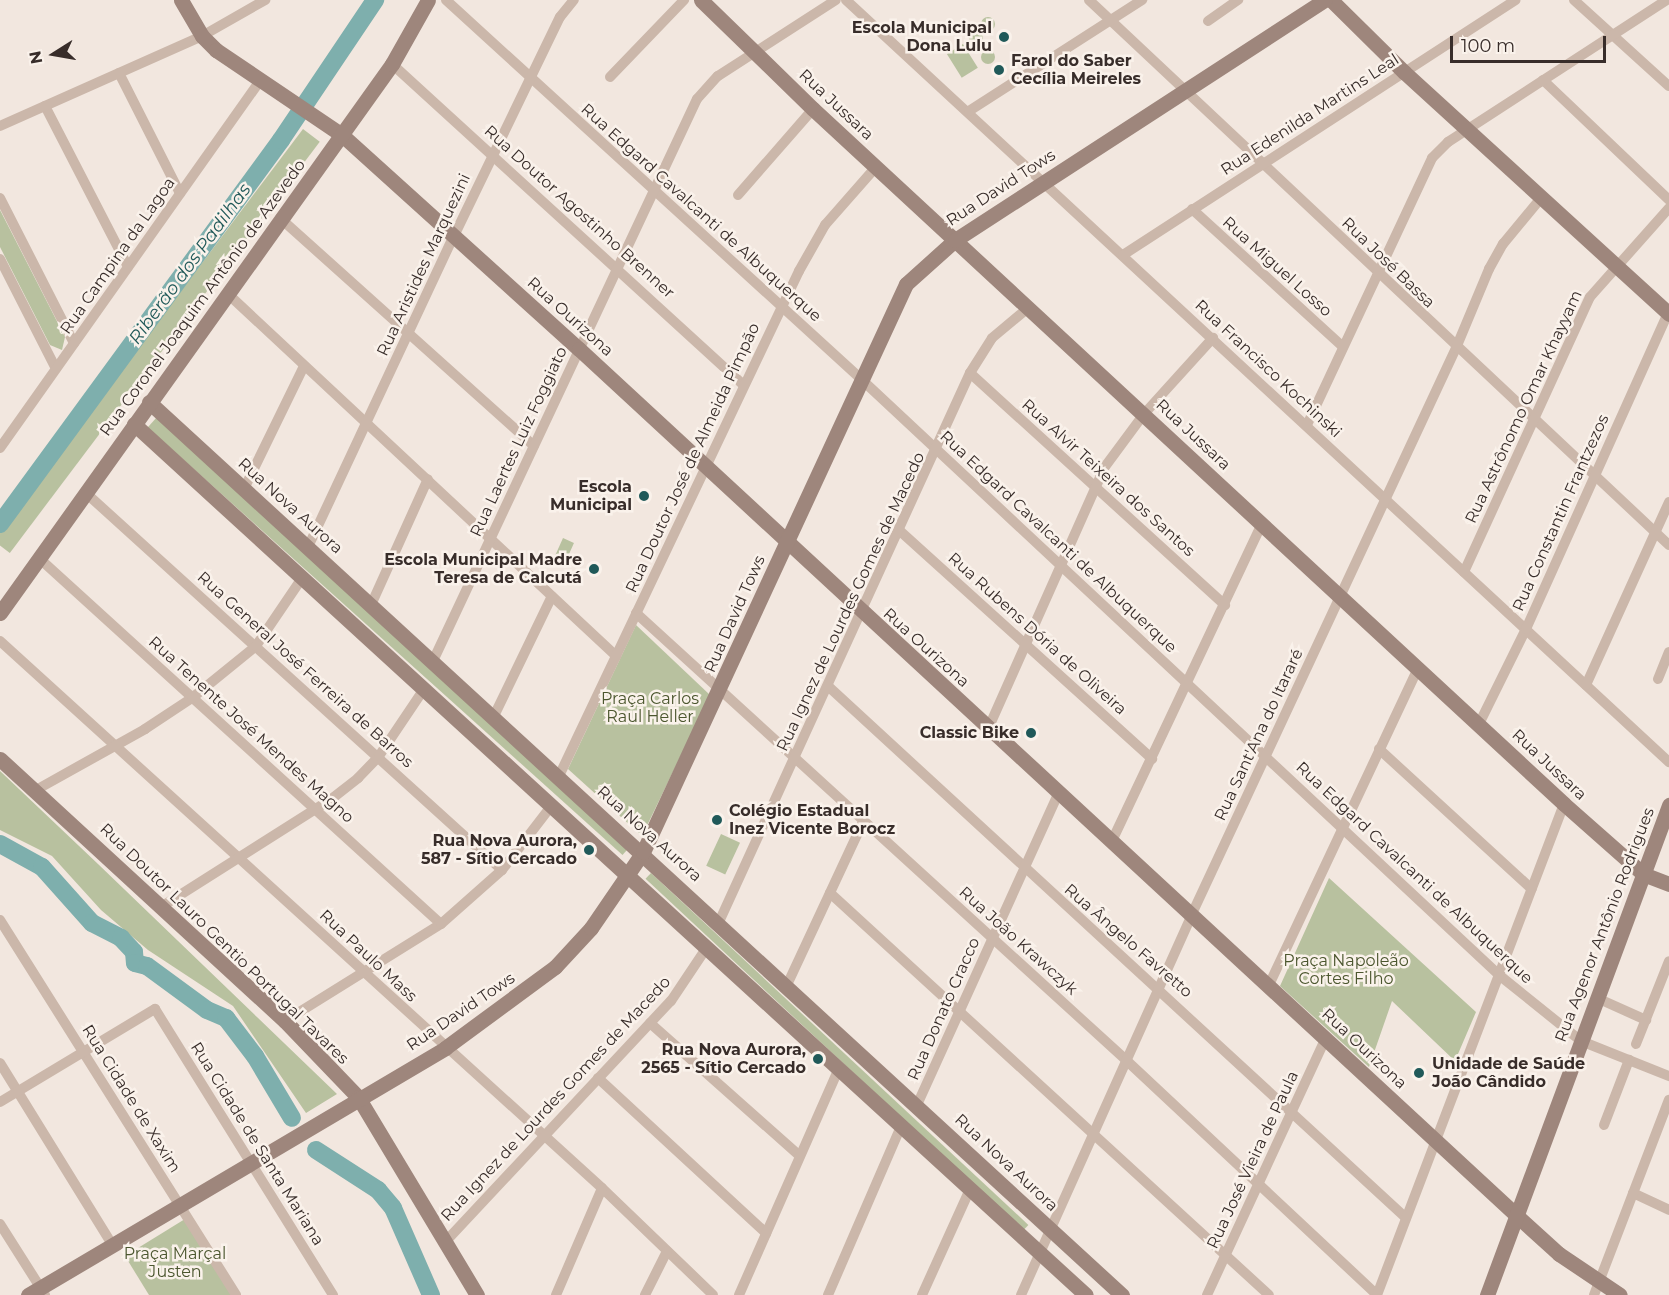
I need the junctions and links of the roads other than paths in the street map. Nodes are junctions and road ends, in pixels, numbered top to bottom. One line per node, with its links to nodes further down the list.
1 (181, 0): 21 (street)
2 (265, 0): 21 (street)
3 (428, 0): 23 (street, Rua Coronel Joaquim Antônio de Azevedo)
4 (446, 0): 27 (street, Rua Edgard Cavalcanti de Albuquerque)
5 (574, 0): 27 (street, Rua Aristides Marquezini)
6 (684, 0): 26 (street)
7 (701, 0): 22 (street, Rua Jussara)
8 (836, 0): 22 (street, Rua Laertes Luiz Foggiato)
9 (846, 0): 34 (street, Rua Francisco Kochinski)
10 (1089, 0): 18 (street, Rua José Bassa)
11 (1142, 0): 18 (street)
12 (1238, 0): 19 (street)
13 (1325, 0): 31 (street, Rua David Tows)
14 (1331, 0): 24 (street)
15 (1515, 0): 24 (street, Rua Edenilda Martins Leal)
16 (1574, 0): 20 (street)
17 (1666, 0): 20 (street)
18 (1111, 20): 31 (street, Rua José Bassa); 34 (street)
19 (1208, 21)
20 (1612, 35): 28 (street); 30 (street)
21 (202, 36): 25 (street); 29 (street, Rua Ourizona)
22 (754, 51): 33 (street, Rua Jussara); 42 (street, Rua Laertes Luiz Foggiato)
23 (392, 64): 37 (street, Rua Coronel Joaquim Antônio de Azevedo); 38 (street, Rua Doutor Agostinho Brenner)
24 (1404, 72): 36 (street); 39 (street, Rua Edenilda Martins Leal)
25 (119, 73): 32 (street); 43 (street)
26 (610, 77)
27 (531, 78): 38 (street, Rua Aristides Marquezini); 42 (street, Rua Edgard Cavalcanti de Albuquerque)
28 (1543, 80): 36 (street); 47 (street)
29 (260, 81): 37 (street, Rua Ourizona); 43 (street, Rua Campina da Lagoa)
30 (1669, 86)
31 (1185, 89): 39 (street, Rua José Bassa); 41 (street, Rua David Tows)
32 (45, 106): 35 (street); 56 (street)
33 (813, 109): 40 (street, Rua Jussara); 44 (street)
34 (969, 111): 41 (street, Rua Francisco Kochinski)
35 (0, 126)
36 (1468, 129): 46 (street); 58 (street)
37 (338, 141): 50 (street, Rua Coronel Joaquim Antônio de Azevedo); 51 (street, Rua Ourizona)
38 (494, 153): 51 (street, Rua Aristides Marquezini); 57 (street, Rua Doutor Agostinho Brenner)
39 (1262, 163): 49 (street, Rua Edenilda Martins Leal); 58 (street, Rua José Bassa)
40 (876, 167): 52 (street, Rua Jussara); 60 (street, Rua Doutor José de Almeida Pimpão)
41 (1044, 182): 52 (street, Rua David Tows); 53 (street, Rua Francisco Kochinski)
42 (654, 192): 57 (street, Rua Laertes Luiz Foggiato); 60 (street, Rua Edgard Cavalcanti de Albuquerque)
43 (180, 193): 56 (street, Rua Campina da Lagoa)
44 (738, 195)
45 (0, 198): 65 (street)
46 (1541, 198): 55 (street); 67 (street, Rua Sant'Ana do Itararé)
47 (1669, 200)
48 (1669, 208): 55 (street, Rua Astrônomo Omar Khayyam)
49 (1192, 210): 53 (street, Rua Edenilda Martins Leal); 66 (street, Rua Miguel Losso)
50 (280, 218): 59 (street, Rua Coronel Joaquim Antônio de Azevedo); 63 (street)
51 (454, 236): 63 (street, Rua Aristides Marquezini); 68 (street, Rua Ourizona)
52 (955, 240): 61 (street, Rua Jussara); 72 (street, Rua David Tows)
53 (1123, 255): 64 (street, Rua Francisco Kochinski)
54 (0, 259): 70 (street)
55 (1617, 265): 62 (street); 76 (street, Rua Astrônomo Omar Khayyam)
56 (128, 267): 65 (street, Rua Campina da Lagoa)
57 (618, 267): 68 (street, Rua Laertes Luiz Foggiato); 73 (street, Rua Doutor Agostinho Brenner)
58 (1376, 271): 66 (street); 67 (street, Rua José Bassa)
59 (228, 294): 69 (street); 74 (street, Rua Coronel Joaquim Antônio de Azevedo)
60 (781, 307): 72 (street, Rua Edgard Cavalcanti de Albuquerque); 73 (street, Rua Doutor José de Almeida Pimpão)
61 (1028, 308): 71 (street, Rua Ignez de Lourdes Gomes de Macedo); 75 (street, Rua Jussara)
62 (1669, 314): 84 (street, Rua Constantin Frantzezos)
63 (408, 332): 77 (street, Rua Aristides Marquezini); 81 (street)
64 (1213, 338): 75 (street); 79 (street, Rua Francisco Kochinski)
65 (74, 343): 70 (street, Rua Campina da Lagoa)
66 (1342, 346): 79 (street)
67 (1456, 348): 76 (street, Rua José Bassa); 89 (street, Rua Sant'Ana do Itararé)
68 (579, 349): 81 (street, Rua Laertes Luiz Foggiato); 83 (street, Rua Ourizona)
69 (304, 366): 77 (street); 87 (street)
70 (56, 369): 80 (street, Rua Campina da Lagoa)
71 (970, 373): 82 (street, Rua Ignez de Lourdes Gomes de Macedo); 86 (street, Rua Alvir Teixeira dos Santos)
72 (860, 378): 82 (street, Rua Edgard Cavalcanti de Albuquerque); 95 (street, Rua David Tows)
73 (744, 385): 83 (street, Rua Doutor José de Almeida Pimpão)
74 (149, 402): 78 (street, Rua Coronel Joaquim Antônio de Azevedo); 87 (street, Rua Nova Aurora)
75 (1144, 414): 86 (street); 91 (street, Rua Jussara)
76 (1534, 420): 84 (street, Rua José Bassa); 100 (street, Rua Astrônomo Omar Khayyam)
77 (367, 422): 85 (street); 97 (street, Rua Aristides Marquezini)
78 (134, 424): 88 (street, Rua Coronel Joaquim Antônio de Azevedo); 101 (street)
79 (1307, 425): 89 (street, Rua Francisco Kochinski)
80 (1, 444)
81 (534, 446): 94 (street, Rua Laertes Luiz Foggiato)
82 (938, 450): 92 (street, Rua Ignez de Lourdes Gomes de Macedo); 99 (street, Rua Edgard Cavalcanti de Albuquerque)
83 (705, 467): 95 (street, Rua Ourizona); 107 (street, Rua Doutor José de Almeida Pimpão)
84 (1593, 475): 93 (street, Rua José Bassa); 109 (street, Rua Constantin Frantzezos)
85 (428, 479): 94 (street); 104 (street)
86 (1095, 488): 99 (street); 105 (street, Rua Alvir Teixeira dos Santos)
87 (244, 489): 97 (street, Rua Nova Aurora)
88 (87, 494): 98 (street, Rua Coronel Joaquim Antônio de Azevedo); 112 (street, Rua General José Ferreira de Barros)
89 (1386, 499): 100 (street, Rua Francisco Kochinski); 103 (street, Rua Sant'Ana do Itararé)
90 (1669, 502): 93 (street)
91 (1262, 523): 103 (street, Rua Jussara); 105 (street)
92 (900, 531): 108 (street, Rua Ignez de Lourdes Gomes de Macedo); 111 (street, Rua Rubens Dória de Oliveira)
93 (1656, 532): 96 (street, Rua José Bassa); 119 (street)
94 (490, 539): 102 (street); 115 (street, Rua Laertes Luiz Foggiato)
95 (787, 542): 108 (street, Rua Ourizona); 122 (street, Rua David Tows)
96 (1669, 544)
97 (308, 547): 104 (street, Rua Nova Aurora)
98 (40, 559): 106 (street, Rua Coronel Joaquim Antônio de Azevedo); 123 (street, Rua Tenente José Mendes Magno)
99 (1061, 565): 111 (street); 118 (street, Rua Edgard Cavalcanti de Albuquerque)
100 (1464, 572): 109 (street, Rua Francisco Kochinski)
101 (302, 578): 112 (street); 121 (street)
102 (552, 596): 114 (street); 124 (street)
103 (1341, 596): 116 (street, Rua Jussara); 133 (street, Rua Sant'Ana do Itararé)
104 (371, 605): 115 (street, Rua Nova Aurora)
105 (1225, 605): 118 (street)
106 (0, 613)
107 (636, 613): 114 (street, Rua Doutor José de Almeida Pimpão); 122 (street, Rua João Krawczyk)
108 (863, 615): 120 (street, Rua Ignez de Lourdes Gomes de Macedo); 126 (street, Rua Ourizona)
109 (1526, 629): 119 (street, Rua Francisco Kochinski); 125 (street, Rua Constantin Frantzezos)
110 (0, 641): 128 (street, Rua Paulo Mass)
111 (1025, 644): 126 (street); 135 (street, Rua Rubens Dória de Oliveira)
112 (256, 646): 123 (street); 132 (street, Rua General José Ferreira de Barros)
113 (1669, 652): 117 (street)
114 (616, 656): 139 (street, Rua Doutor José de Almeida Pimpão)
115 (433, 661): 124 (street, Rua Nova Aurora)
116 (1418, 668): 125 (street, Rua Jussara); 130 (street)
117 (1658, 679)
118 (1189, 684): 133 (street, Rua Edgard Cavalcanti de Albuquerque); 135 (street)
119 (1586, 685): 137 (street, Rua Francisco Kochinski)
120 (829, 687): 136 (street, Rua Ignez de Lourdes Gomes de Macedo); 151 (street, Rua Ângelo Favretto)
121 (424, 689): 131 (street); 132 (street)
122 (720, 692): 136 (street, Rua João Krawczyk); 149 (street, Rua David Tows)
123 (192, 698): 128 (street); 145 (street, Rua Tenente José Mendes Magno)
124 (494, 716): 127 (street, Rua Nova Aurora)
125 (1479, 724): 142 (street, Rua Jussara)
126 (988, 729): 141 (street, Rua Ourizona)
127 (510, 732): 129 (street, Rua Nova Aurora); 131 (street)
128 (113, 747): 140 (street); 150 (street, Rua Paulo Mass)
129 (529, 748): 138 (street); 139 (street, Rua Nova Aurora)
130 (1379, 749): 147 (street); 156 (street)
131 (494, 754): 138 (street)
132 (380, 756): 145 (street); 152 (street, Rua General José Ferreira de Barros)
133 (1266, 756): 147 (street, Rua Edgard Cavalcanti de Albuquerque); 159 (street, Rua Sant'Ana do Itararé)
134 (0, 759): 140 (street, Rua Doutor Lauro Gentio Portugal Tavares)
135 (1152, 759): 148 (street)
136 (795, 760): 146 (street, Rua João Krawczyk); 161 (street, Rua Ignez de Lourdes Gomes de Macedo)
137 (1669, 762)
138 (515, 772): 144 (street)
139 (559, 776): 149 (street, Rua Nova Aurora)
140 (36, 790): 158 (street, Rua Doutor Lauro Gentio Portugal Tavares)
141 (1058, 794): 148 (street, Rua Ourizona); 151 (street, Rua Donato Cracco)
142 (1564, 804): 154 (street, Rua Jussara); 156 (street)
143 (1669, 805): 154 (street, Rua Agenor Antônio Rodrigues)
144 (552, 806): 152 (street); 153 (street)
145 (316, 809): 150 (street); 162 (street, Rua Tenente José Mendes Magno)
146 (863, 822): 157 (street); 163 (street, Rua João Krawczyk)
147 (1342, 827): 167 (street, Rua Edgard Cavalcanti de Albuquerque); 170 (street)
148 (1111, 843): 159 (street, Rua Ourizona)
149 (643, 852): 153 (street, Rua David Tows); 161 (street, Rua Nova Aurora)
150 (238, 859): 158 (street); 166 (street, Rua Paulo Mass)
151 (1023, 869): 163 (street, Rua Donato Cracco); 169 (street, Rua Ângelo Favretto)
152 (502, 870): 162 (street)
153 (628, 874): 164 (street); 181 (street, Rua David Tows)
154 (1643, 874): 155 (street, Rua Jussara); 171 (street, Rua Agenor Antônio Rodrigues)
155 (1669, 884)
156 (1532, 889): 167 (street)
157 (830, 893): 168 (street); 172 (street)
158 (161, 907): 175 (street, Rua Doutor Lauro Gentio Portugal Tavares)
159 (1191, 916): 169 (street, Rua Sant'Ana do Itararé); 170 (street, Rua Ourizona)
160 (0, 920): 182 (street, Rua Cidade de Xaxim)
161 (719, 922): 168 (street, Rua Nova Aurora)
162 (441, 924): 166 (street)
163 (992, 938): 172 (street, Rua Donato Cracco); 183 (street, Rua João Krawczyk)
164 (707, 947): 176 (street, Rua Ignez de Lourdes Gomes de Macedo); 177 (street)
165 (1669, 961): 174 (street)
166 (365, 971): 175 (street); 181 (street, Rua Paulo Mass)
167 (1499, 975): 179 (street, Rua Edgard Cavalcanti de Albuquerque); 199 (street)
168 (787, 985): 173 (street, Rua Nova Aurora)
169 (1159, 987): 183 (street, Rua Sant'Ana do Itararé); 194 (street, Rua Ângelo Favretto)
170 (1268, 987): 178 (street, Rua Ourizona)
171 (1597, 998): 174 (street); 179 (street, Rua Agenor Antônio Rodrigues)
172 (958, 1014): 193 (street, Rua Donato Cracco); 197 (street)
173 (822, 1018): 177 (street); 193 (street, Rua Nova Aurora)
174 (1646, 1020): 180 (street)
175 (285, 1021): 190 (street, Rua Doutor Lauro Gentio Portugal Tavares)
176 (650, 1023): 188 (street, Rua Ignez de Lourdes Gomes de Macedo); 200 (street)
177 (805, 1038): 186 (street)
178 (1326, 1038): 194 (street, Rua José Vieira de Paula); 199 (street, Rua Ourizona)
179 (1581, 1041): 184 (street, Rua Edgard Cavalcanti de Albuquerque); 208 (street, Rua Agenor Antônio Rodrigues)
180 (1636, 1044)
181 (445, 1048): 190 (street, Rua David Tows); 198 (street, Rua Paulo Mass)
182 (83, 1051): 189 (street); 201 (street, Rua Cidade de Santa Mariana); 206 (street, Rua Cidade de Xaxim)
183 (1126, 1060): 197 (street, Rua Sant'Ana do Itararé); 202 (street, Rua João Krawczyk)
184 (1629, 1060): 187 (street, Rua Edgard Cavalcanti de Albuquerque); 195 (street)
185 (0, 1063): 189 (street)
186 (839, 1068): 196 (street); 200 (street)
187 (1669, 1076)
188 (598, 1078): 198 (street, Rua Ignez de Lourdes Gomes de Macedo); 212 (street)
189 (18, 1091): 192 (street); 214 (street)
190 (358, 1097): 201 (street, Rua David Tows); 213 (street, Rua Doutor Lauro Gentio Portugal Tavares)
191 (1669, 1100): 205 (street)
192 (0, 1102)
193 (917, 1106): 211 (street, Rua Nova Aurora)
194 (1292, 1111): 202 (street, Rua José Vieira de Paula); 209 (street, Rua Ângelo Favretto)
195 (1604, 1125)
196 (901, 1126): 204 (street); 227 (street)
197 (1093, 1133): 211 (street, Rua Sant'Ana do Itararé); 217 (street)
198 (545, 1138): 203 (street, Rua Paulo Mass); 213 (street, Rua Ignez de Lourdes Gomes de Macedo)
199 (1436, 1141): 208 (street, Rua Ourizona); 209 (street)
200 (800, 1156): 212 (street)
201 (252, 1161): 206 (street, Rua David Tows); 221 (street, Rua Cidade de Santa Mariana)
202 (1258, 1184): 217 (street, Rua José Vieira de Paula); 234 (street, Rua João Krawczyk)
203 (602, 1188): 215 (street, Rua Paulo Mass); 223 (street)
204 (970, 1189): 216 (street); 228 (street)
205 (1633, 1193): 207 (street); 218 (street)
206 (180, 1205): 214 (street, Rua David Tows); 220 (street, Rua Cidade de Xaxim)
207 (1669, 1210)
208 (1516, 1215): 218 (street, Rua Ourizona); 235 (street, Rua Agenor Antônio Rodrigues)
209 (1406, 1218): 234 (street)
210 (0, 1224): 219 (street)
211 (1050, 1228): 216 (street, Rua Sant'Ana do Itararé); 231 (street, Rua Nova Aurora)
212 (766, 1233): 226 (street)
213 (447, 1240): 222 (street, Rua Doutor Lauro Gentio Portugal Tavares)
214 (112, 1246): 219 (street, Rua David Tows)
215 (667, 1251): 224 (street); 225 (street, Rua Paulo Mass)
216 (1040, 1253): 229 (street, Rua Sant'Ana do Itararé); 230 (street)
217 (1225, 1255): 232 (street, Rua José Vieira de Paula); 233 (street)
218 (1597, 1289): 236 (street, Rua Ourizona)
219 (38, 1293)
220 (236, 1295)
221 (333, 1295)
222 (477, 1295)
223 (556, 1295)
224 (645, 1295)
225 (713, 1295)
226 (739, 1295)
227 (828, 1295)
228 (922, 1295)
229 (1021, 1295)
230 (1086, 1295)
231 (1122, 1295)
232 (1207, 1295)
233 (1269, 1295)
234 (1377, 1295)
235 (1486, 1295)
236 (1620, 1295)

